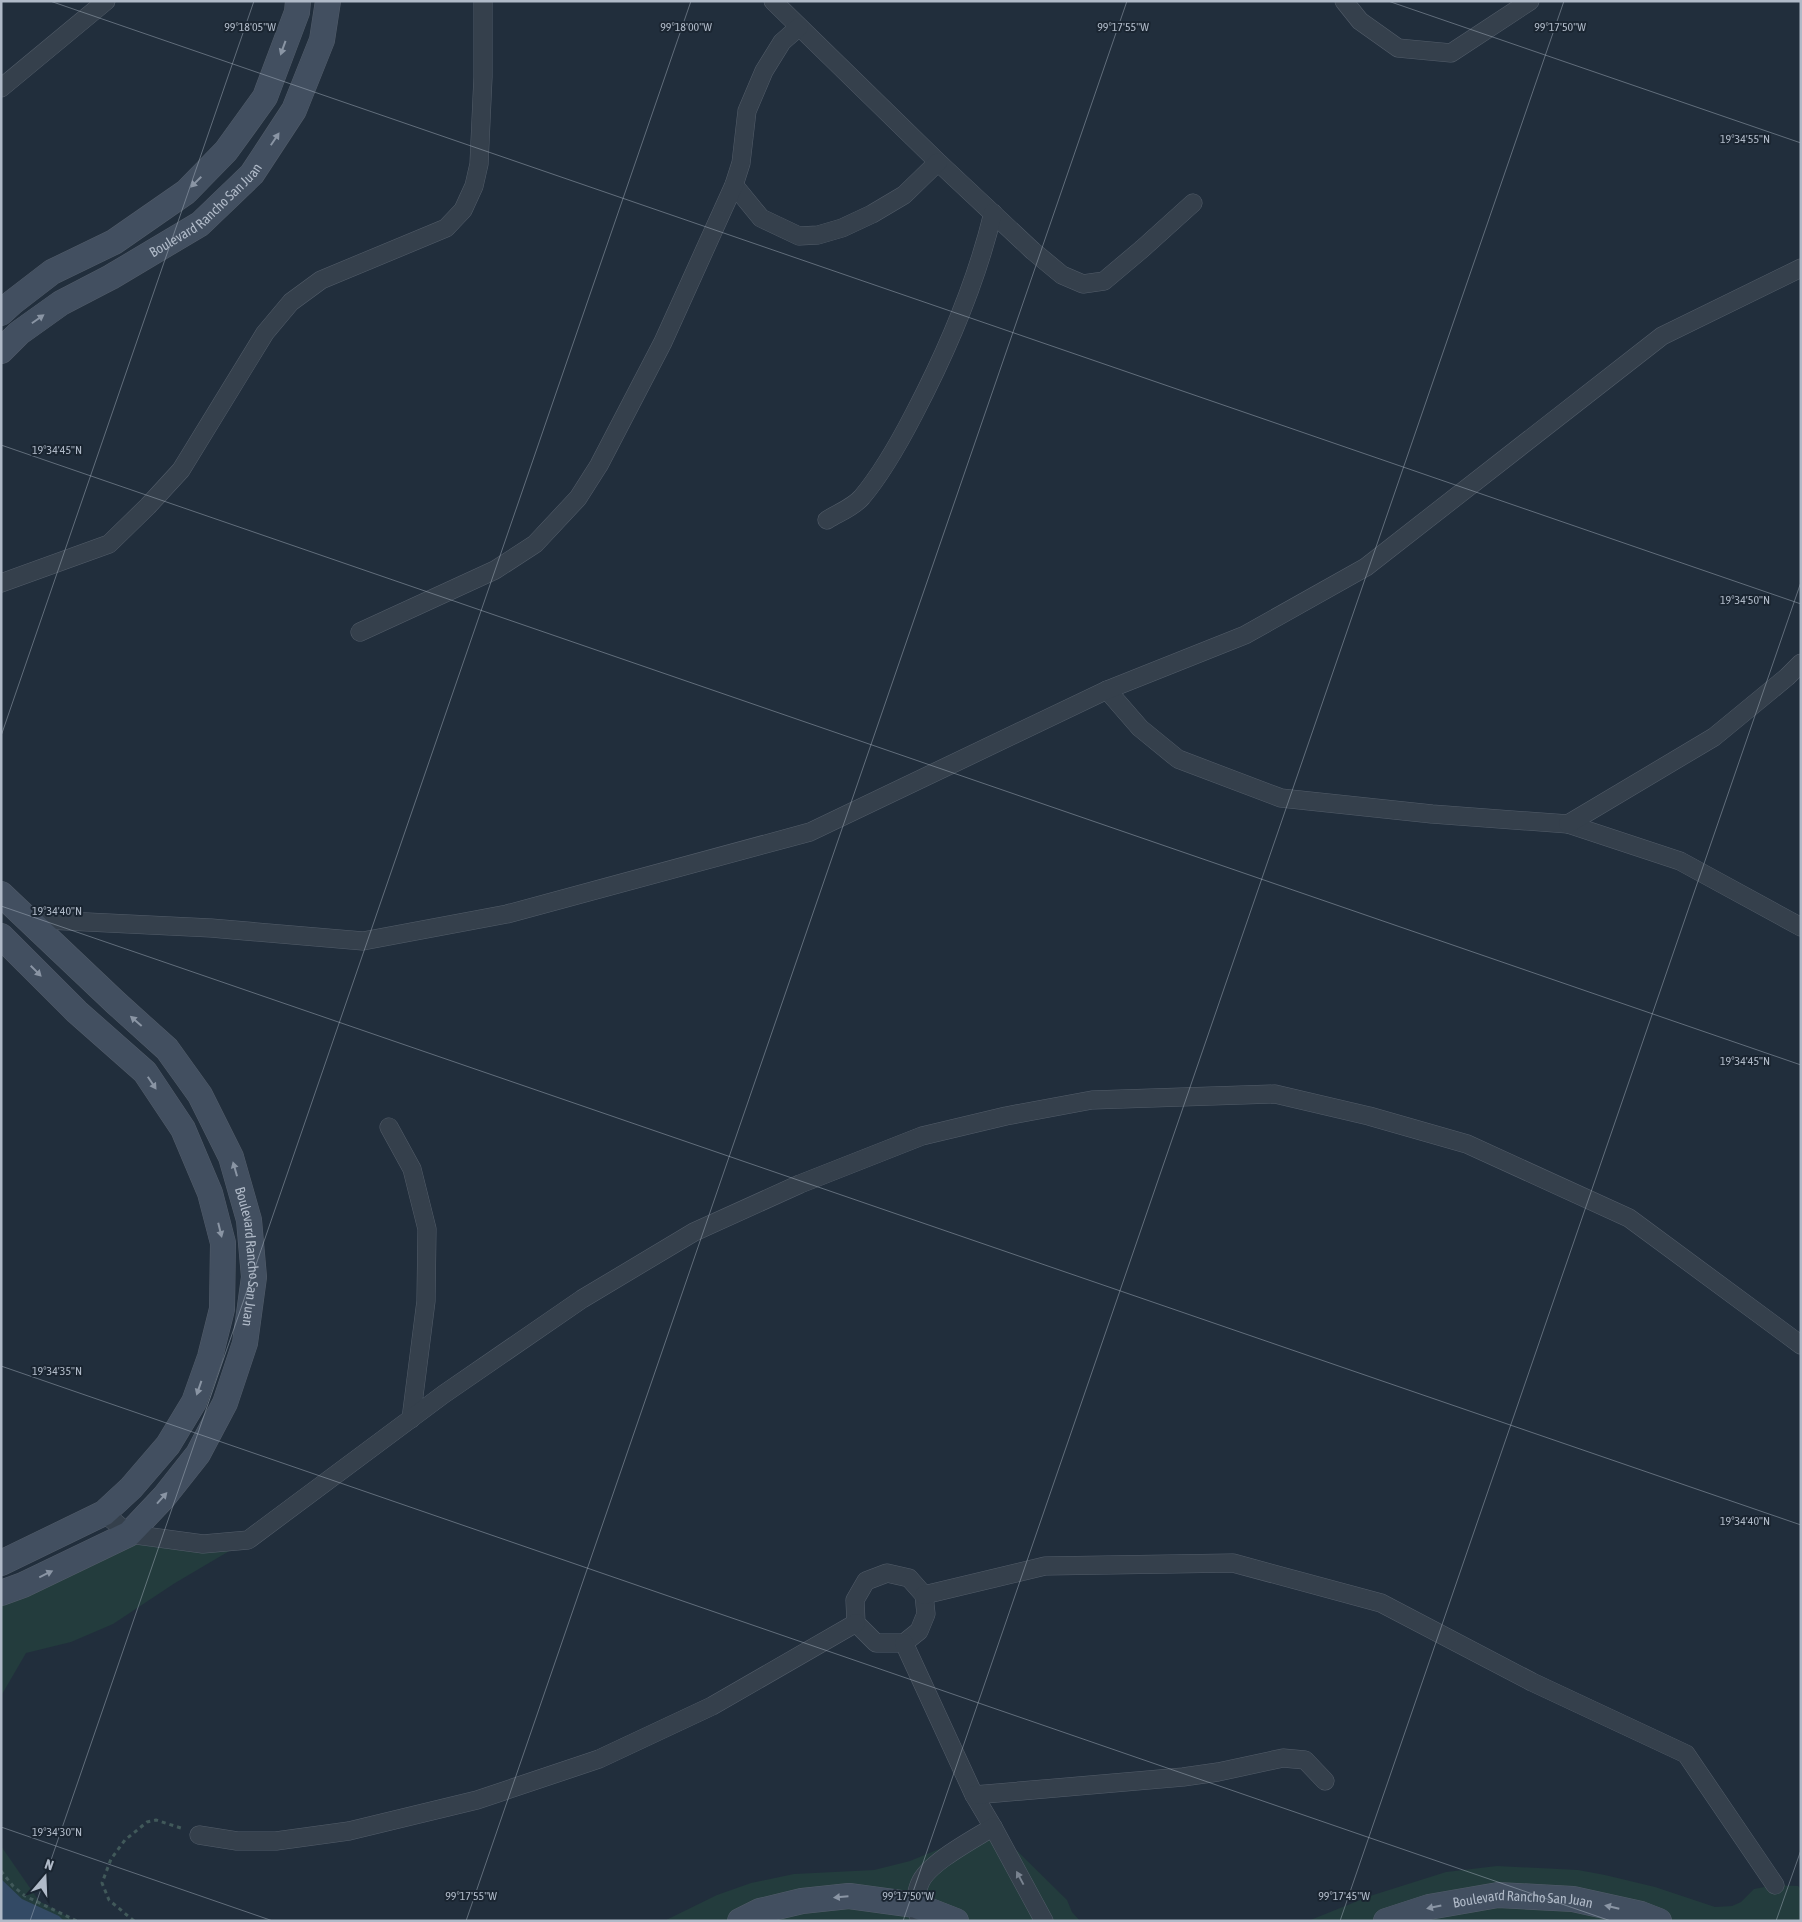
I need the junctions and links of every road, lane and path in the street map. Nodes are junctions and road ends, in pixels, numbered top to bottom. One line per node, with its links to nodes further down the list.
1 (106, 1): 9 (street)
2 (298, 1): 10 (street, Boulevard Rancho San Juan, one-way to 10)
3 (328, 1): 12 (street, Boulevard Rancho San Juan, one-way to 3)
4 (483, 1): 20 (street)
5 (773, 1): 8 (street)
6 (1344, 1): 7 (street)
7 (1530, 1)
8 (799, 27): 11 (street); 13 (street)
9 (1, 88)
10 (226, 151): 12 (street); 17 (street, Boulevard Rancho San Juan, one-way to 17)
11 (938, 162): 13 (street); 15 (street)
12 (252, 174): 18 (street, Boulevard Rancho San Juan, one-way to 12)
13 (734, 184): 21 (street)
14 (1193, 203): 15 (street)
15 (993, 213): 19 (street)
16 (1801, 268): 23 (street)
17 (1, 313)
18 (1, 351)
19 (827, 520)
20 (1, 583)
21 (360, 632)
22 (1801, 663): 24 (street)
23 (1107, 690): 24 (street); 26 (street)
24 (1568, 824): 27 (street)
25 (1, 894): 26 (street, Boulevard Rancho San Juan)
26 (26, 919): 33 (street, Boulevard Rancho San Juan, one-way to 26)
27 (1801, 927)
28 (1, 936): 32 (street, Boulevard Rancho San Juan, one-way to 32)
29 (389, 1128): 31 (street)
30 (1801, 1345): 31 (street)
31 (411, 1419): 33 (street)
32 (104, 1513): 33 (street); 34 (street, Boulevard Rancho San Juan)
33 (128, 1534): 35 (street, Boulevard Rancho San Juan, one-way to 33)
34 (1, 1563)
35 (1, 1593)
36 (924, 1595): 37 (street); 38 (street); 44 (street)
37 (856, 1623): 38 (street); 42 (street)
38 (904, 1643): 40 (street)
39 (1324, 1781): 40 (street)
40 (974, 1795): 41 (street)
41 (993, 1827): 45 (street); 50 (street, one-way to 41)
42 (199, 1835): 47 (path)
43 (1, 1871): 46 (path)
44 (1775, 1885)
45 (918, 1913): 48 (street, one-way to 48); 49 (street)
46 (77, 1921)
47 (134, 1921)
48 (740, 1921)
49 (956, 1921)
50 (1044, 1921)
51 (1386, 1921): 52 (street, Boulevard Rancho San Juan, one-way to 51)
52 (1658, 1921)

